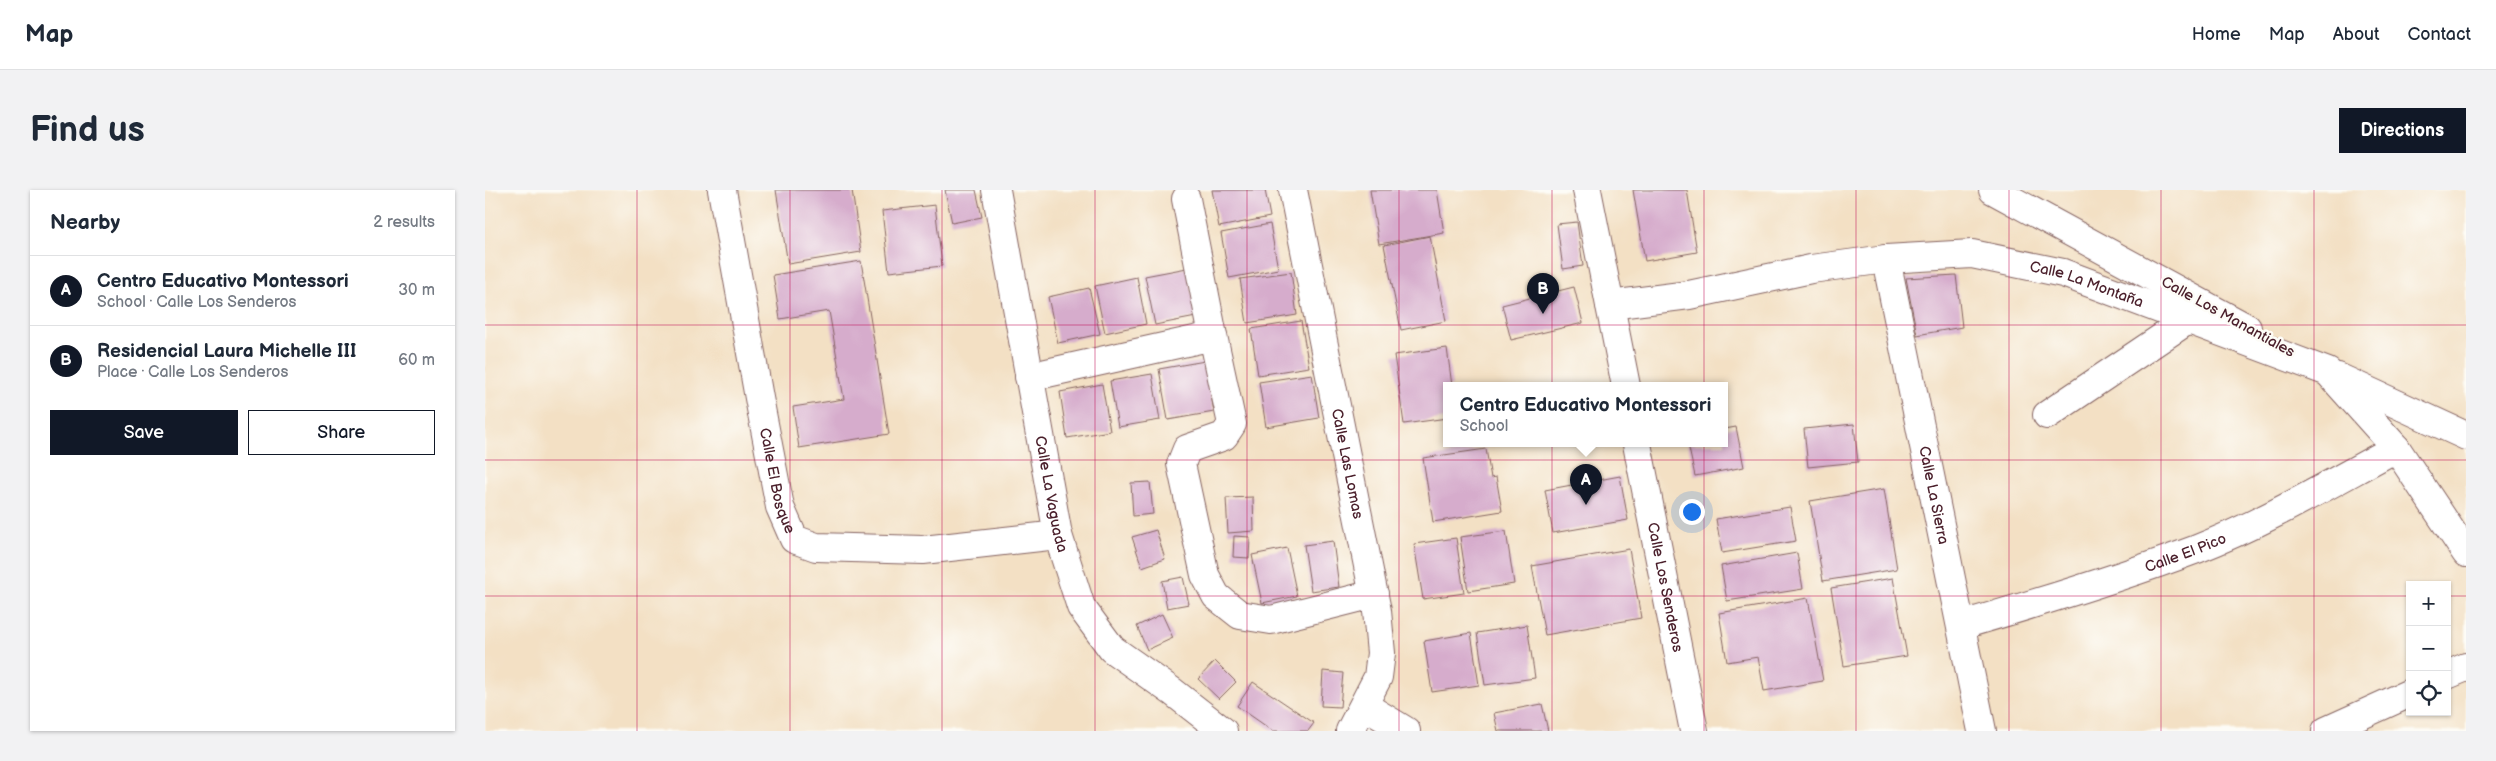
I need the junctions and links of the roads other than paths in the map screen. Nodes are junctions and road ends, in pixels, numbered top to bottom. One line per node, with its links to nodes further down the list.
1 (722, 190): 18 (street, Calle El Bosque)
2 (996, 190): 12 (street, Calle La Vaguada)
3 (1293, 190): 20 (street, Calle Las Lomas)
4 (1587, 190): 8 (street)
5 (1993, 190): 11 (street, Calle Los Manantiales)
6 (1186, 199): 10 (street)
7 (1886, 259): 8 (street, Calle La Montaña); 9 (street, Calle La Montaña); 21 (street, Calle La Sierra)
8 (1610, 304): 13 (street)
9 (2188, 320): 11 (street, Calle La Montaña); 14 (street)
10 (1213, 336): 12 (street); 20 (street)
11 (2329, 372): 15 (street, Calle Los Manantiales); 17 (street, Calle La Montaña)
12 (1029, 377): 18 (street, Calle La Vaguada)
13 (1625, 382)
14 (2047, 414)
15 (2466, 436)
16 (1638, 447): 29 (street, Calle Los Senderos)
17 (2396, 448): 19 (street, Calle La Montaña); 21 (street, Calle El Pico)
18 (1058, 535): 26 (street, Calle La Vaguada)
19 (2466, 553)
20 (1374, 594): 25 (street, Calle Las Lomas)
21 (1962, 625): 30 (street, Calle La Sierra)
22 (2466, 667): 23 (street)
23 (2451, 674)
24 (2406, 695): 31 (street)
25 (1365, 706): 27 (street, Calle Las Lomas); 28 (street)
26 (1223, 731)
27 (1351, 731)
28 (1405, 731)
29 (1694, 731)
30 (1982, 731)
31 (2326, 731)

